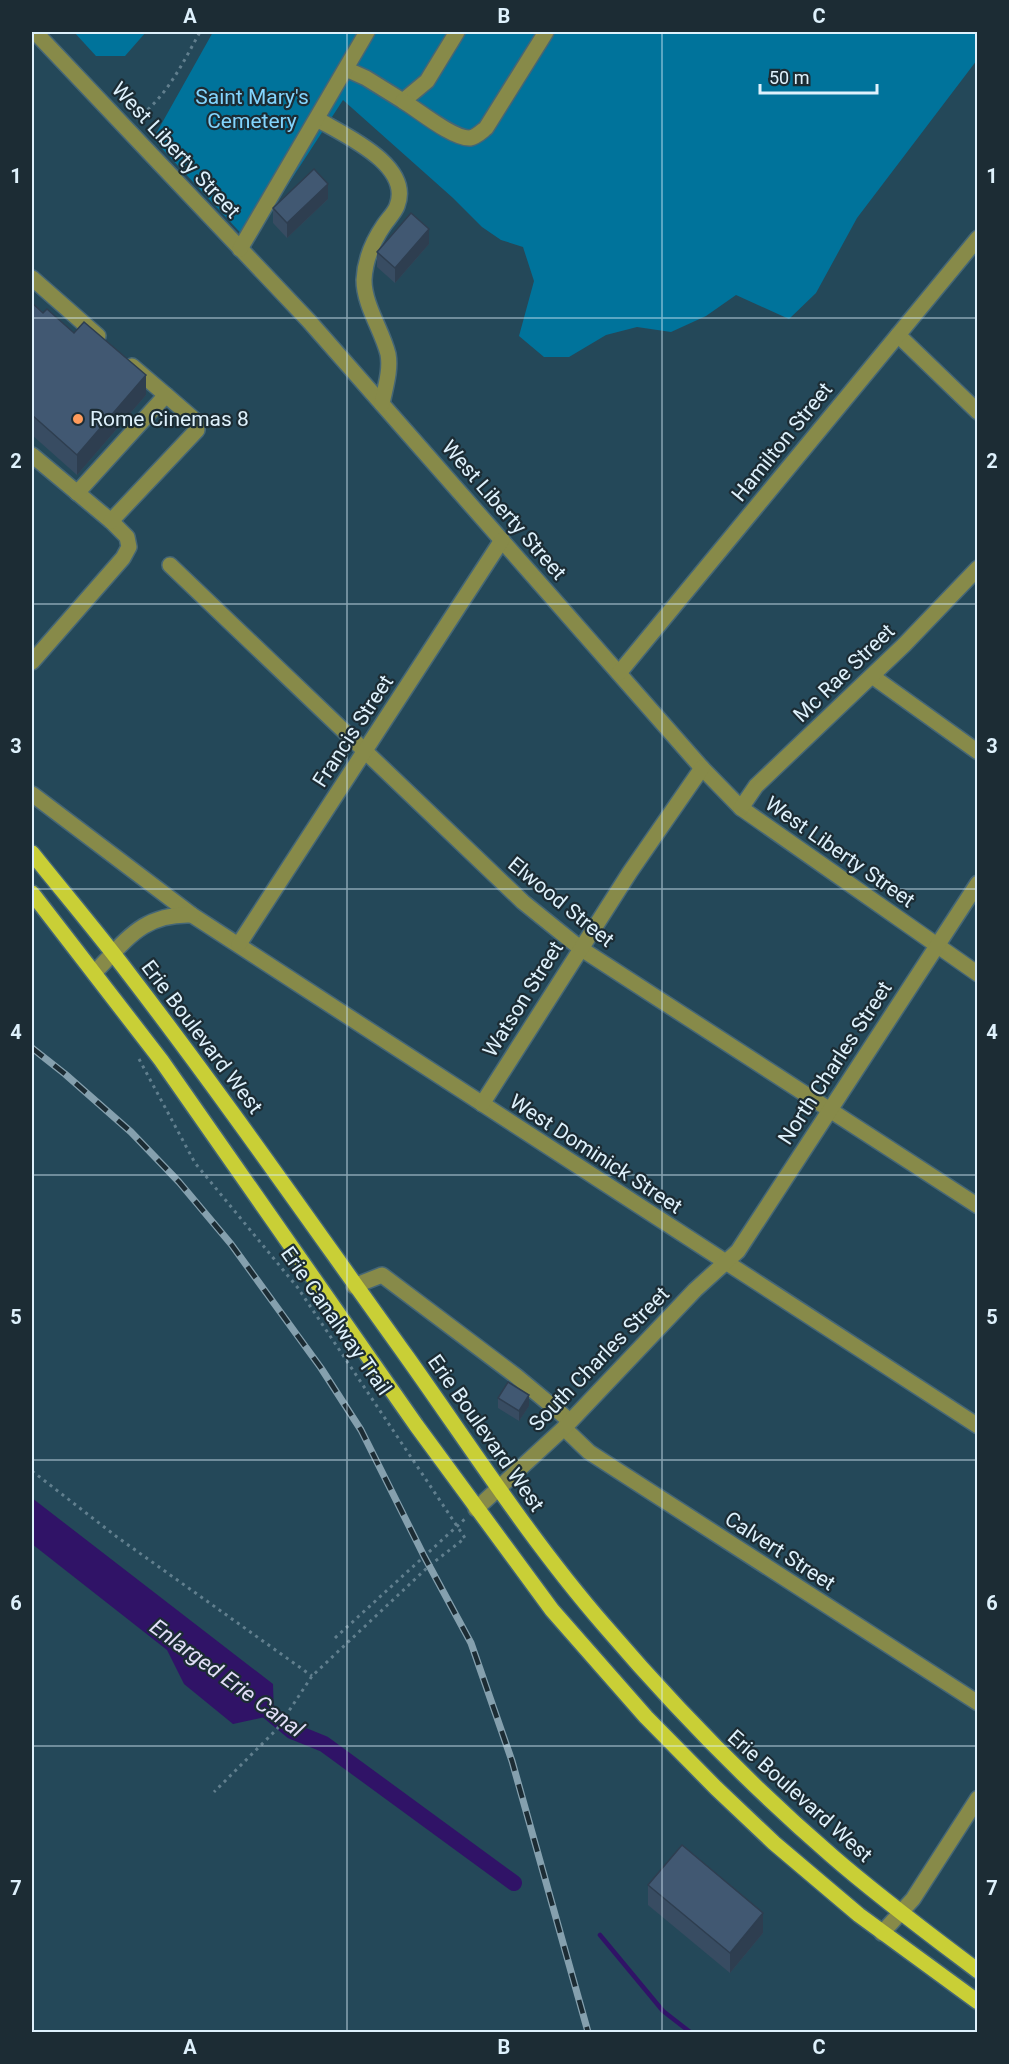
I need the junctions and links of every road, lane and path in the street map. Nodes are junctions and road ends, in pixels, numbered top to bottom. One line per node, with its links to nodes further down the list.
1 (35, 32): 9 (street, West Liberty Street)
2 (200, 32): 9 (path)
3 (367, 32): 6 (street)
4 (457, 32): 7 (street)
5 (546, 32): 7 (street)
6 (346, 69): 7 (street); 8 (street)
7 (404, 101)
8 (317, 119): 11 (street); 17 (street)
9 (124, 127): 11 (street, West Liberty Street)
10 (978, 238): 13 (street, Hamilton Street)
11 (240, 249): 17 (street, West Liberty Street)
12 (32, 278): 14 (street)
13 (898, 334): 18 (street); 26 (street, Hamilton Street)
14 (107, 344)
15 (124, 359): 16 (street)
16 (166, 395): 20 (street); 21 (street)
17 (382, 404): 22 (street, West Liberty Street)
18 (978, 412)
19 (32, 455): 20 (street)
20 (77, 493): 21 (street)
21 (111, 521): 25 (street)
22 (502, 540): 26 (street, West Liberty Street); 28 (street, Francis Street)
23 (170, 565): 28 (street, Elwood Street)
24 (978, 568): 27 (street, Mc Rae Street)
25 (32, 662)
26 (620, 673): 30 (street, West Liberty Street)
27 (872, 676): 29 (street); 32 (street, Mc Rae Street)
28 (365, 752): 37 (street, Francis Street); 39 (street, Elwood Street)
29 (978, 752)
30 (702, 768): 32 (street, West Liberty Street); 39 (street, Watson Street)
31 (32, 794): 36 (street, West Dominick Street)
32 (741, 808): 38 (street, West Liberty Street)
33 (32, 853): 40 (main road, Erie Boulevard West)
34 (978, 884): 38 (street, North Charles Street)
35 (32, 893): 41 (main road)
36 (192, 915): 37 (street, West Dominick Street); 40 (street)
37 (239, 944): 44 (street, West Dominick Street)
38 (937, 946): 42 (street, West Liberty Street); 45 (street, North Charles Street)
39 (580, 948): 44 (street, Watson Street); 45 (street, Elwood Street)
40 (113, 954): 41 (street); 48 (main road, Erie Boulevard West)
41 (94, 974): 53 (main road)
42 (978, 974)
43 (139, 1058): 54 (path, Erie Canalway Trail)
44 (482, 1104): 47 (street, West Dominick Street)
45 (829, 1110): 46 (street, Elwood Street); 47 (street, North Charles Street)
46 (978, 1206)
47 (725, 1263): 49 (street, South Charles Street); 50 (street, West Dominick Street)
48 (354, 1286): 49 (street, Calvert Street); 52 (main road, Erie Boulevard West)
49 (567, 1424): 52 (street, South Charles Street); 57 (street, Calvert Street)
50 (978, 1425)
51 (32, 1471): 56 (path)
52 (497, 1488): 53 (street, South Charles Street); 60 (main road, Erie Boulevard West)
53 (476, 1509): 54 (path); 61 (main road)
54 (457, 1526): 55 (path); 56 (path)
55 (334, 1638)
56 (312, 1676): 58 (path)
57 (978, 1703)
58 (214, 1792)
59 (978, 1798): 60 (street)
60 (901, 1912): 61 (street); 62 (main road, Erie Boulevard West)
61 (882, 1933): 63 (main road)
62 (978, 1971)
63 (978, 2002)

